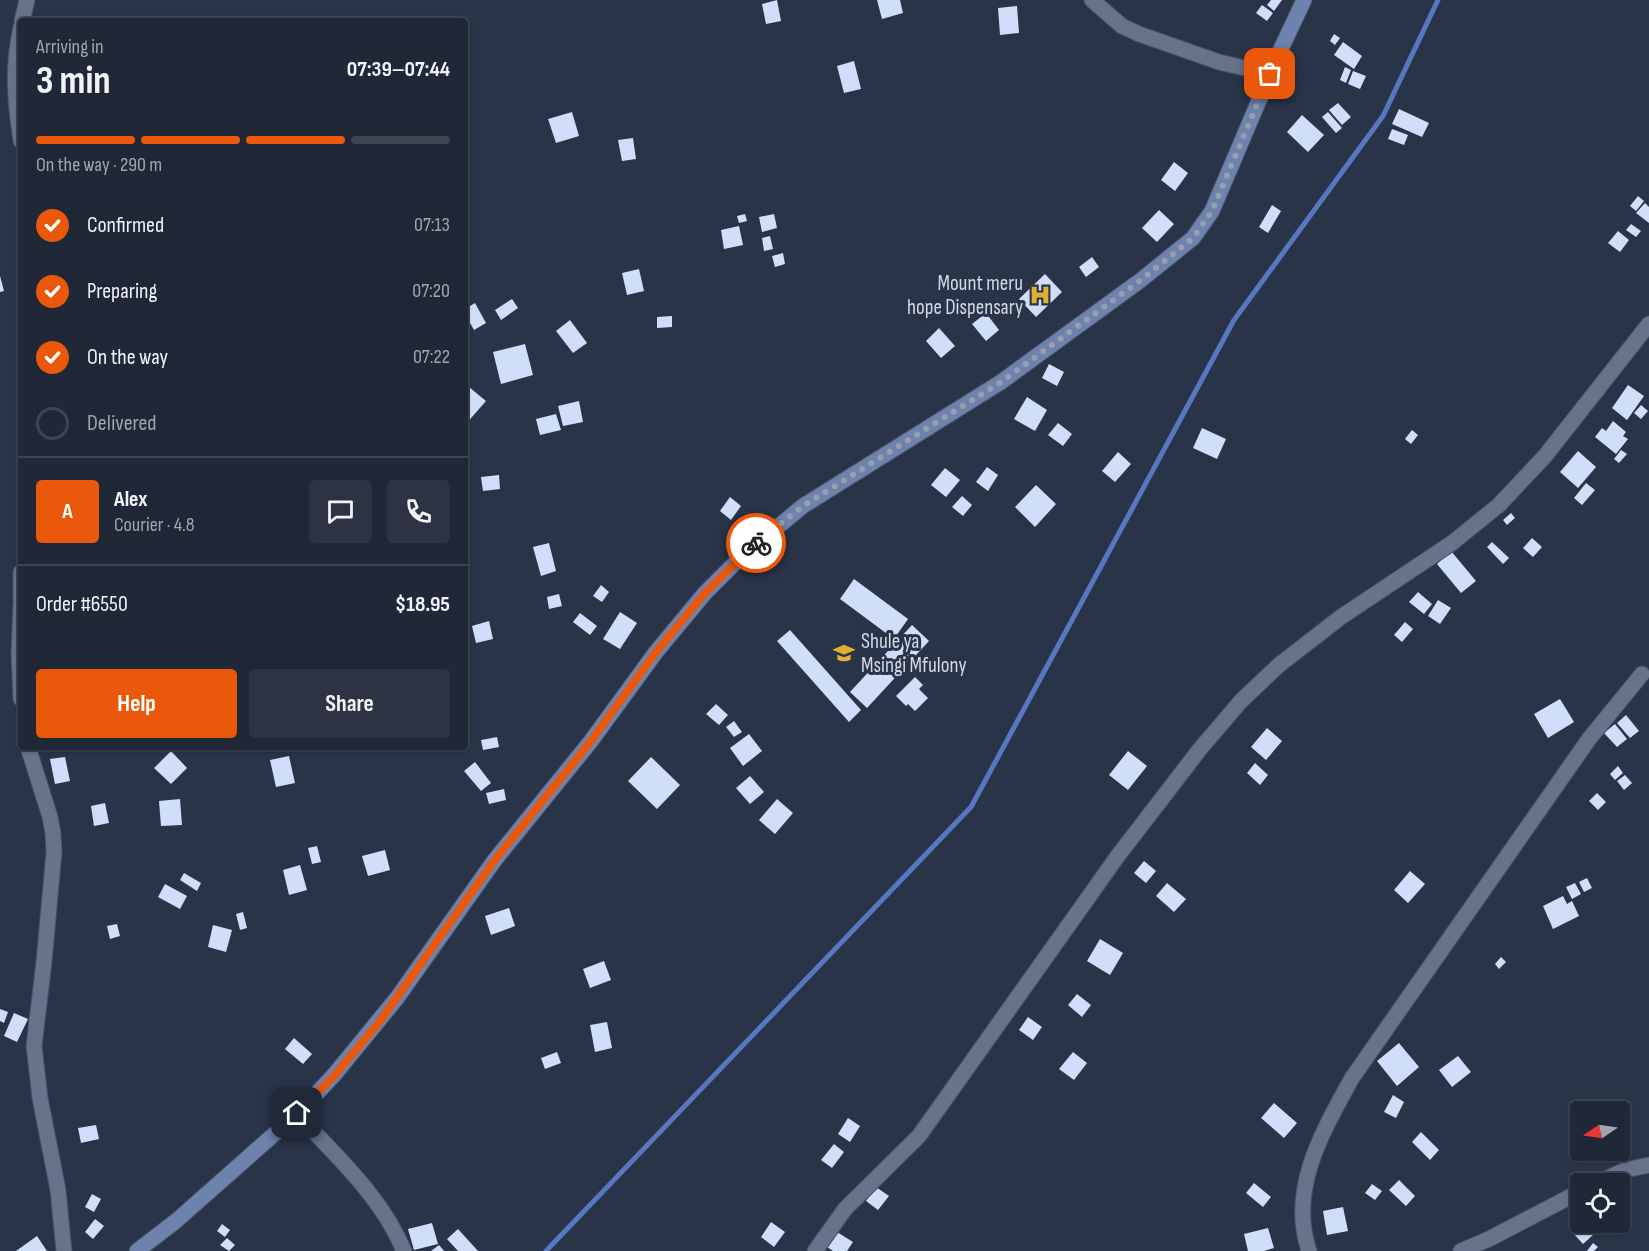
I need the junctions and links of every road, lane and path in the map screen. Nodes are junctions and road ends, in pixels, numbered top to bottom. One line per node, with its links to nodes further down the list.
1 (27, 0): 4 (street)
2 (1092, 0): 6 (street)
3 (1304, 0): 6 (street)
4 (23, 18)
5 (18, 40): 7 (street)
6 (1270, 74): 11 (street)
7 (18, 114)
8 (1649, 324): 18 (street)
9 (1642, 674): 19 (street)
10 (29, 750): 15 (street)
11 (297, 1113): 16 (street); 17 (street)
12 (1649, 1165): 13 (street)
13 (1619, 1173)
14 (1570, 1197): 20 (street)
15 (64, 1251)
16 (137, 1251)
17 (404, 1251)
18 (815, 1251)
19 (1309, 1251)
20 (1461, 1251)

